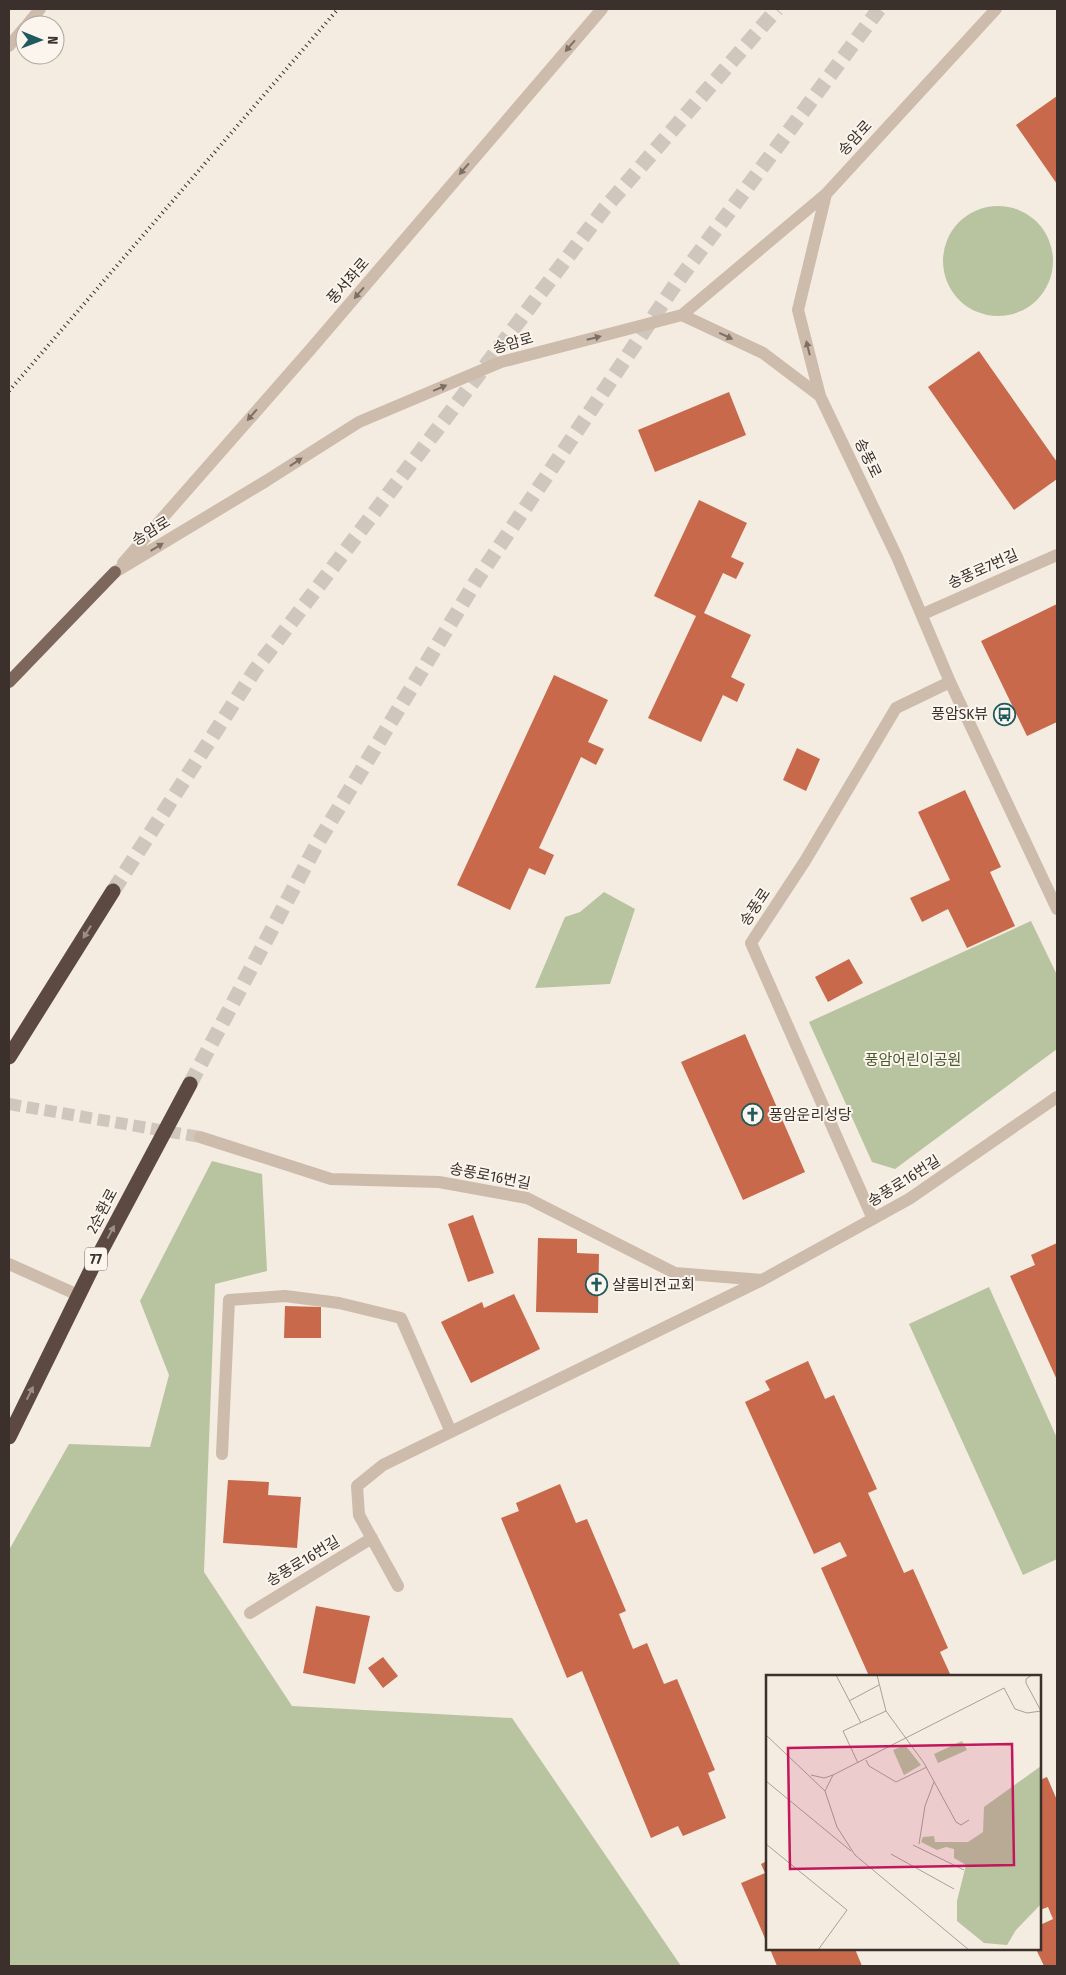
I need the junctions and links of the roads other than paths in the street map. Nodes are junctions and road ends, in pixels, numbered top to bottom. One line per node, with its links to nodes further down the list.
1 (602, 9): 7 (street, 풍서좌로, one-way to 7)
2 (996, 9): 3 (street, 송암로)
3 (826, 194): 4 (street, 송암로); 5 (street, one-way to 3)
4 (682, 316): 5 (street, 송풍로, one-way to 5); 7 (street, 송암로, one-way to 4)
5 (820, 396): 8 (street, 송풍로)
6 (1057, 555): 8 (street, 송풍로7번길)
7 (115, 572): 9 (main road, 송암로)
8 (923, 614): 10 (street, 송풍로)
9 (9, 682)
10 (950, 682): 12 (street, 송풍로); 17 (street, 송풍로)
11 (113, 891): 13 (highway, one-way to 13)
12 (1057, 909)
13 (9, 1058)
14 (190, 1084): 20 (highway, 2순환로 / 77, one-way to 14)
15 (1057, 1097): 17 (street, 송풍로16번길)
16 (200, 1137): 19 (street, 송풍로16번길)
17 (874, 1219): 19 (street, 송풍로16번길)
18 (9, 1264): 20 (street)
19 (762, 1280): 21 (street, 송풍로16번길)
20 (78, 1295): 22 (highway, 2순환로 / 77, one-way to 20)
21 (451, 1432): 23 (street); 24 (street, 송풍로16번길)
22 (9, 1436)
23 (222, 1454)
24 (372, 1538): 25 (street, 송풍로16번길); 26 (street, 송풍로16번길)
25 (398, 1586)
26 (250, 1612)

